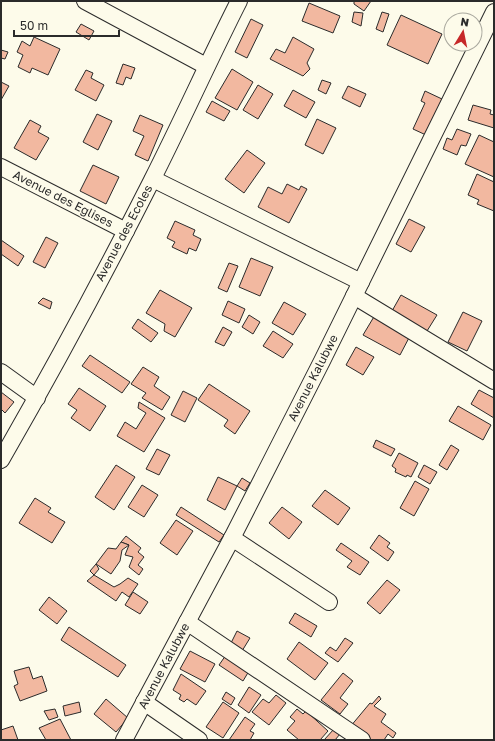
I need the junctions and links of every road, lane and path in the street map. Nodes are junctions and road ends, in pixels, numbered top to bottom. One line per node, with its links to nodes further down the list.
1 (85, 1): 4 (street)
2 (239, 1): 4 (street, Avenue des Ecoles)
3 (494, 12): 8 (street, Avenue Kalubwe)
4 (206, 66): 6 (street, Avenue des Ecoles)
5 (1, 167): 7 (street, Avenue des Eglises)
6 (153, 179): 7 (street, Avenue des Ecoles); 8 (street)
7 (126, 231): 12 (street, Avenue des Ecoles)
8 (361, 282): 9 (street, Avenue Kalubwe)
9 (354, 296): 11 (street); 14 (street, Avenue Kalubwe)
10 (1, 372): 12 (street)
11 (494, 381)
12 (37, 398): 13 (street, Avenue des Ecoles)
13 (1, 460)
14 (232, 538): 15 (street); 16 (street, Avenue Kalubwe)
15 (329, 602)
16 (187, 622): 17 (street, Avenue Kalubwe); 20 (street)
17 (144, 702): 18 (street, Avenue Kalubwe); 19 (street)
18 (124, 740)
19 (199, 740)
20 (362, 740)

